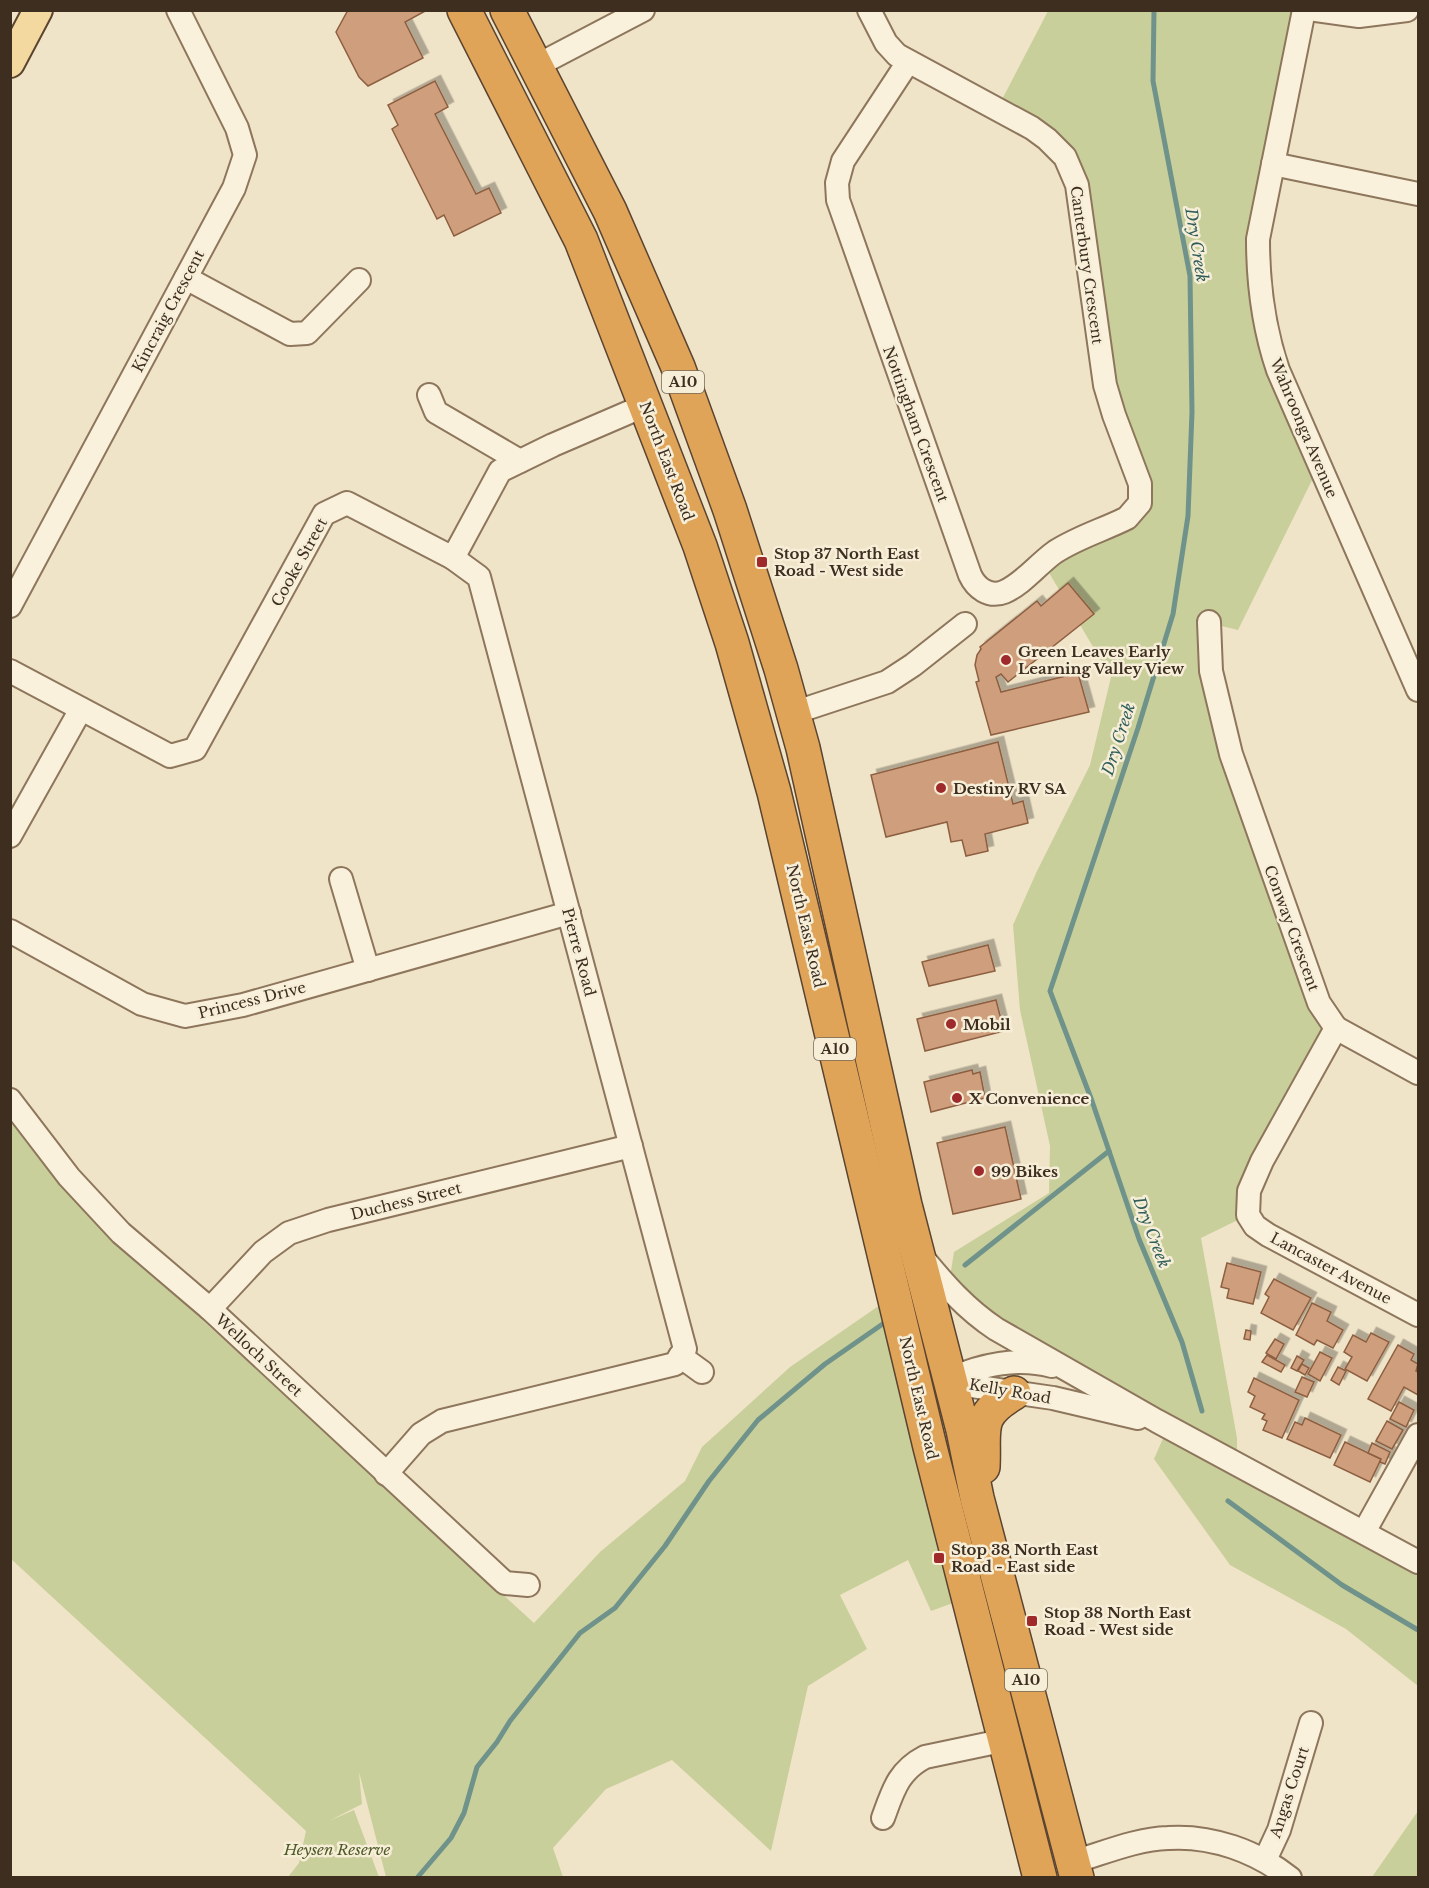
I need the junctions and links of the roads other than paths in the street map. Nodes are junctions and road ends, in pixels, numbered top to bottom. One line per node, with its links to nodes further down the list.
1 (38, 10): 12 (main road)
2 (178, 10): 17 (street, Kincraig Crescent)
3 (464, 10): 10 (highway, North East Road / A10)
4 (507, 10): 13 (highway, A10)
5 (643, 10): 13 (street)
6 (868, 10): 11 (street, Canterbury Crescent)
7 (1304, 10): 15 (street, Wahroonga Avenue)
8 (1316, 10): 9 (street)
9 (1407, 10)
10 (485, 50): 13 (highway); 14 (highway, North East Road / A10)
11 (908, 62): 22 (street, Canterbury Crescent); 22 (street, Nottingham Crescent)
12 (10, 63)
13 (536, 66): 14 (highway); 31 (highway, A10)
14 (524, 124): 20 (highway, North East Road / A10)
15 (1273, 164): 16 (street); 29 (street, Wahroonga Avenue)
16 (1419, 194)
17 (186, 278): 18 (street); 24 (street, Kincraig Crescent)
18 (359, 280)
19 (429, 395): 21 (street)
20 (646, 405): 21 (street); 28 (highway, North East Road / A10)
21 (520, 461): 23 (street)
22 (1138, 476)
23 (453, 558): 30 (street, Cooke Street); 35 (street, Pierre Road)
24 (10, 606)
25 (1209, 622): 38 (street, Conway Crescent)
26 (965, 624): 31 (street)
27 (10, 671): 30 (street, Cooke Street)
28 (745, 687): 31 (highway); 32 (highway, North East Road / A10)
29 (1419, 690)
30 (81, 709): 33 (street)
31 (793, 712): 32 (highway); 42 (highway, A10)
32 (765, 761): 45 (highway, North East Road / A10)
33 (10, 836)
34 (341, 879): 37 (street)
35 (568, 913): 37 (street, Princess Drive); 41 (street, Pierre Road)
36 (10, 931): 37 (street, Princess Drive)
37 (368, 970)
38 (1336, 1028): 39 (street); 44 (street, Lancaster Avenue)
39 (1419, 1073)
40 (10, 1100): 43 (street, Welloch Street)
41 (631, 1146): 43 (street, Duchess Street); 46 (street, Pierre Road)
42 (919, 1253): 47 (street, Kelly Road); 49 (highway, A10)
43 (210, 1309): 54 (street, Welloch Street)
44 (1419, 1315)
45 (904, 1338): 49 (highway); 53 (highway, North East Road / A10)
46 (680, 1356): 48 (street); 54 (street)
47 (1071, 1371): 49 (street, Kelly Road); 51 (street, Kelly Road)
48 (702, 1372)
49 (950, 1379): 50 (street, Kelly Road); 53 (highway); 55 (highway, A10)
50 (1014, 1393): 51 (street, Kelly Road); 55 (highway)
51 (1157, 1421): 56 (street, Kelly Road)
52 (1419, 1435): 56 (street)
53 (930, 1447): 60 (highway, North East Road / A10)
54 (386, 1474): 58 (street, Welloch Street)
55 (977, 1498): 64 (highway, A10)
56 (1364, 1532): 57 (street, Kelly Road)
57 (1419, 1562)
58 (528, 1585)
59 (1311, 1723): 63 (street, Angas Court)
60 (1006, 1740): 61 (street); 62 (highway, North East Road / A10)
61 (883, 1818)
62 (1030, 1836): 64 (highway); 65 (highway, North East Road / A10)
63 (1265, 1860): 64 (street); 66 (street)
64 (1069, 1872)
65 (1040, 1878)
66 (1290, 1878)

